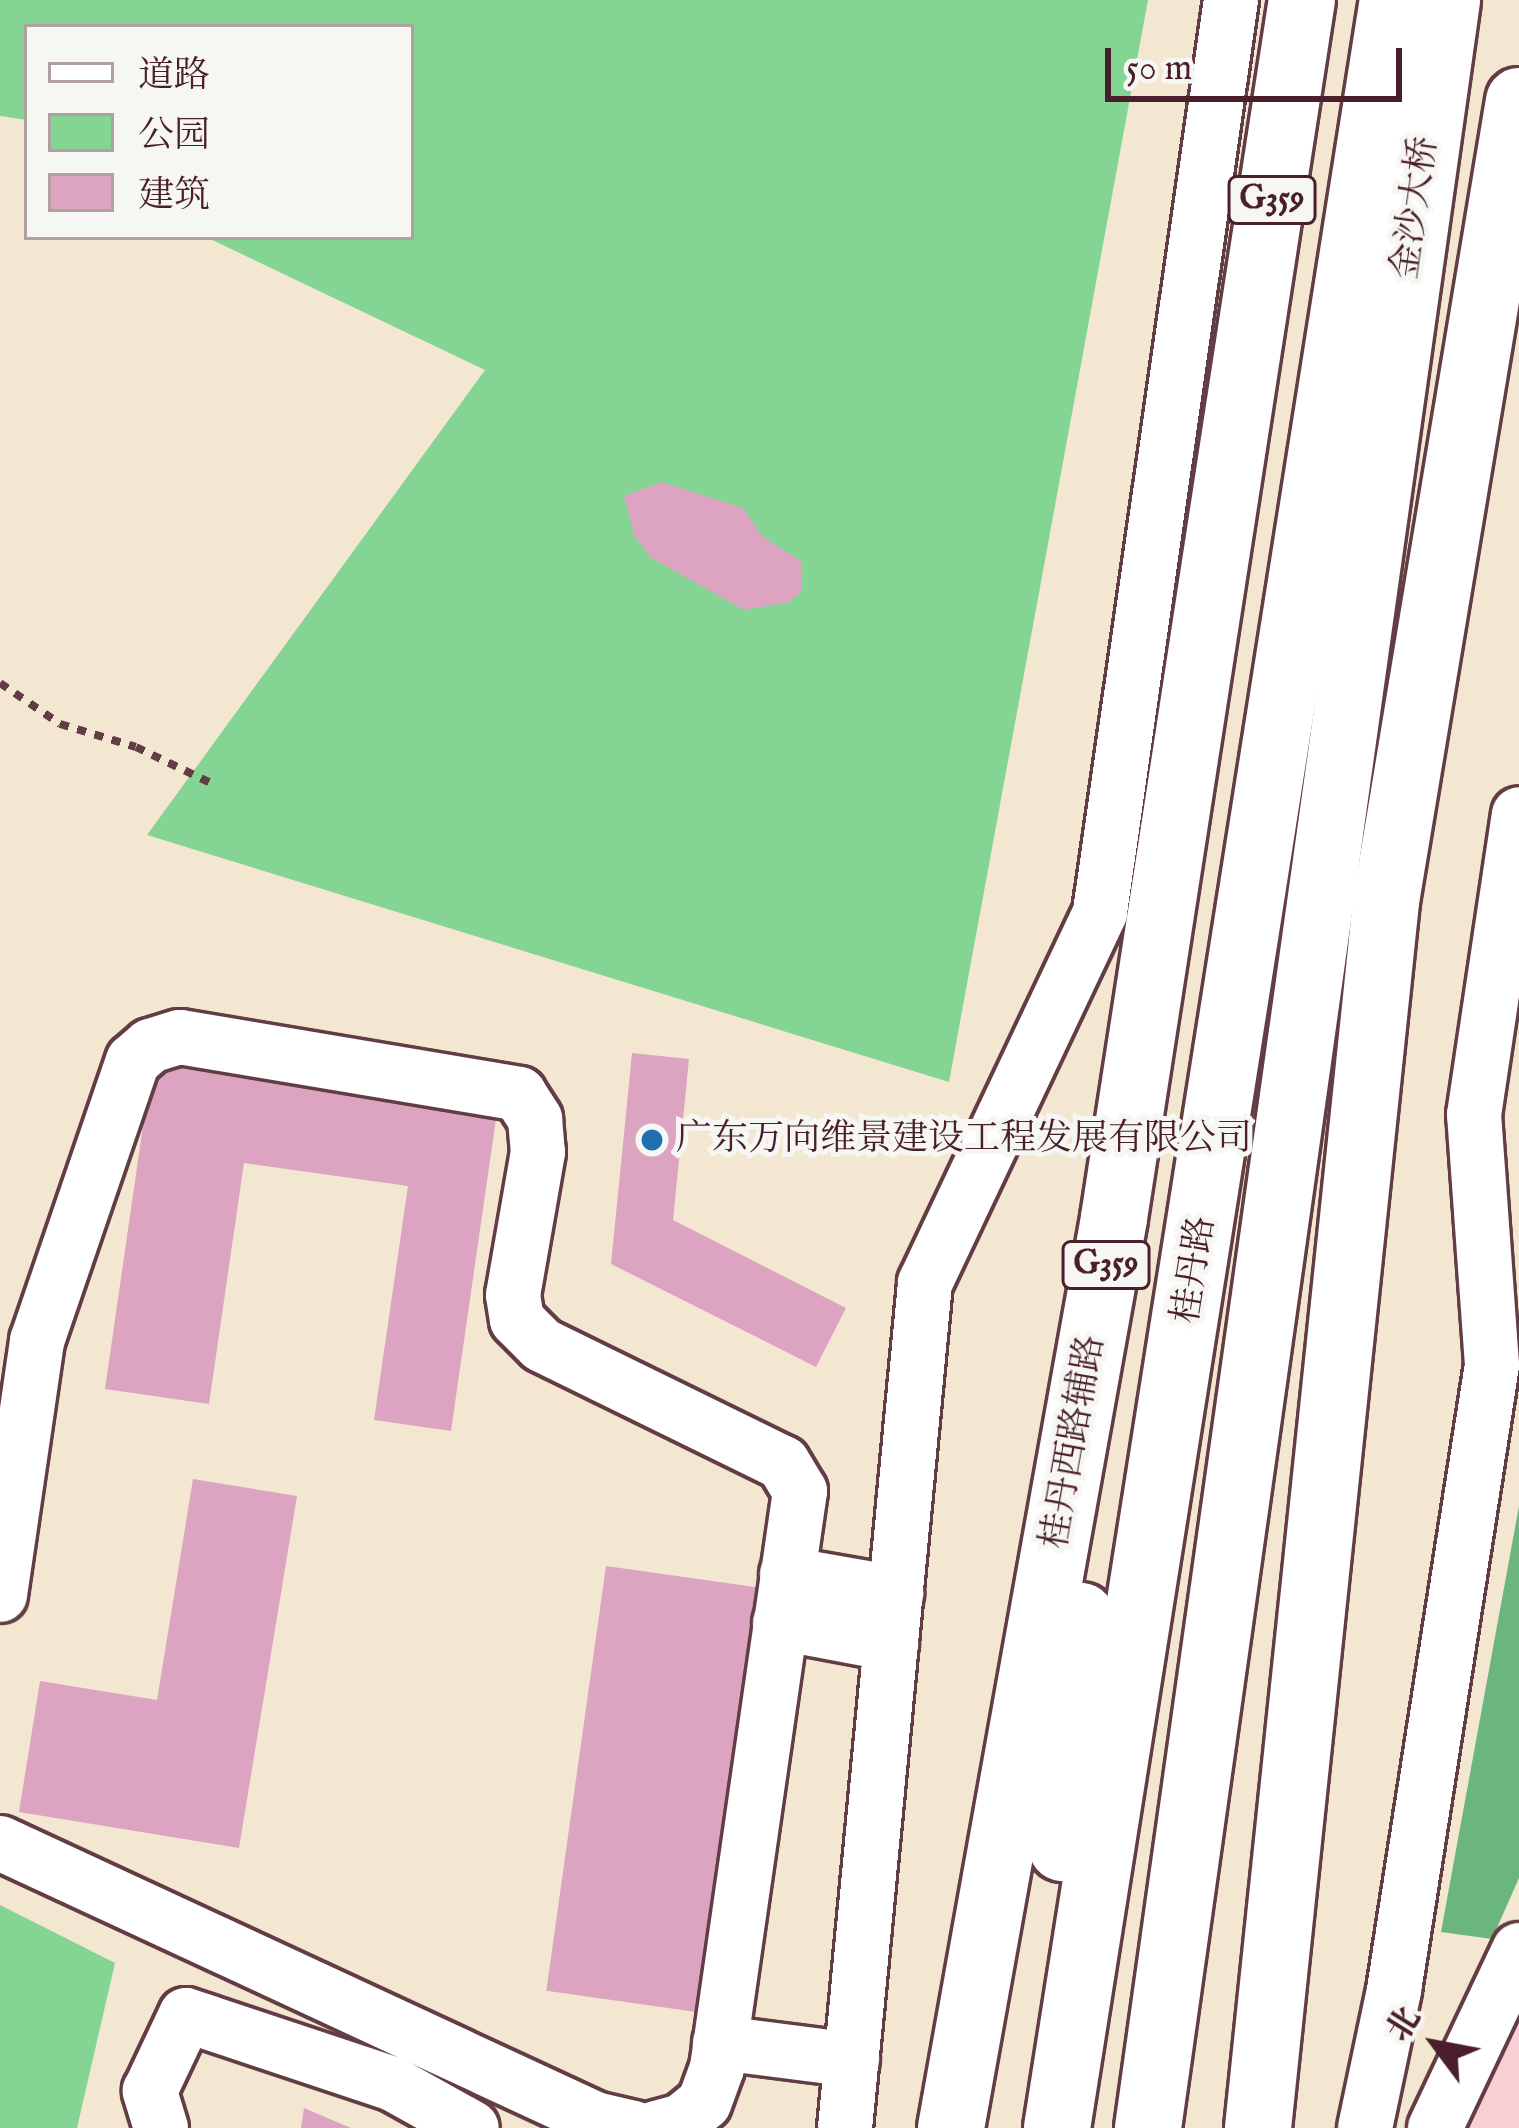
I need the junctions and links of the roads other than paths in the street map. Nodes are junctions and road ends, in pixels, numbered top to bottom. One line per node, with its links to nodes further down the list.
1 (1231, 0): 12 (street)
2 (1302, 0): 9 (highway, 桂丹西路辅路 / G359)
3 (1393, 0): 6 (highway, 金沙大桥)
4 (1447, 0): 6 (highway, 金沙大桥)
5 (1519, 100): 8 (highway)
6 (1359, 414): 13 (highway, 桂丹路); 25 (highway, 桂丹路)
7 (1519, 814): 28 (street)
8 (1386, 901): 13 (highway); 27 (highway)
9 (1114, 1218): 23 (highway, 桂丹西路辅路 / G359); 24 (highway)
10 (0, 1595): 11 (street)
11 (784, 1599): 12 (street); 16 (street)
12 (894, 1619): 17 (street)
13 (1197, 1784): 26 (highway, 桂丹路)
14 (0, 1843): 20 (street)
15 (1519, 1950): 29 (street)
16 (720, 2043): 17 (street); 21 (street)
17 (852, 2060): 22 (street)
18 (160, 2128): 19 (street)
19 (472, 2128)
20 (634, 2128)
21 (656, 2128)
22 (845, 2128)
23 (951, 2128)
24 (1039, 2128)
25 (1057, 2128)
26 (1148, 2128)
27 (1258, 2128)
28 (1364, 2128)
29 (1436, 2128)

